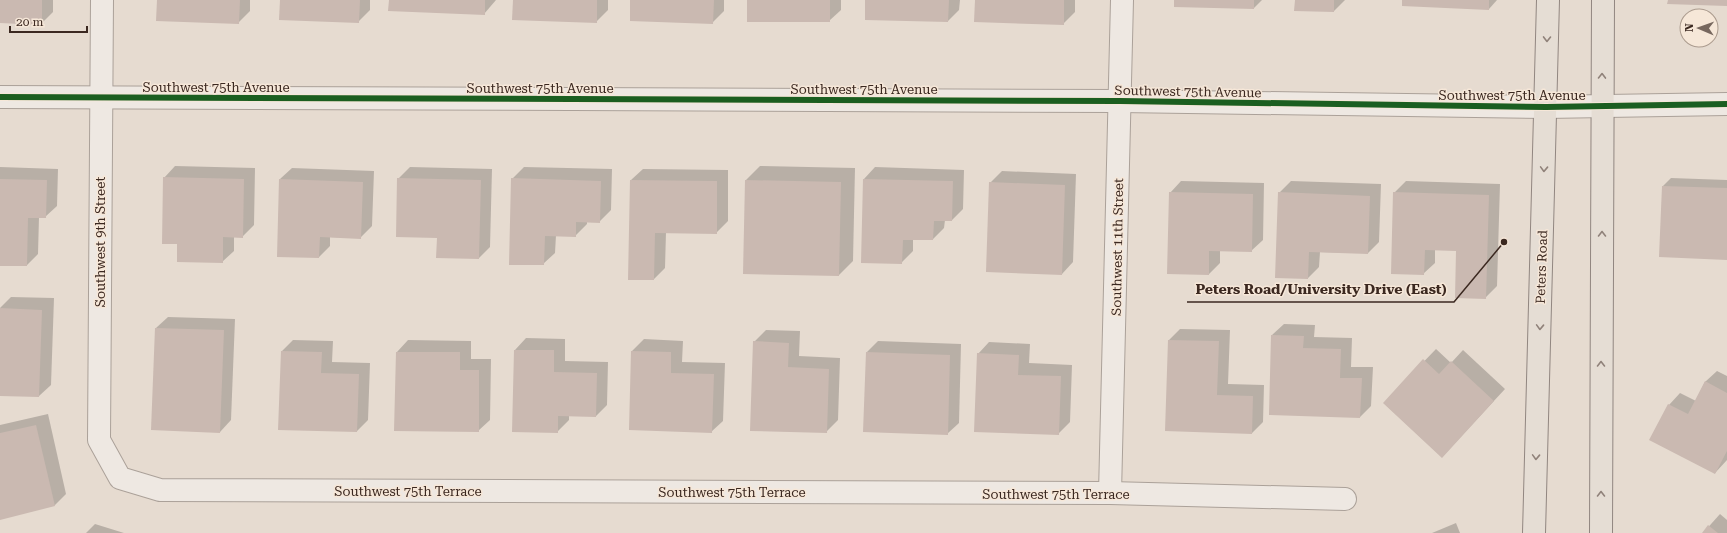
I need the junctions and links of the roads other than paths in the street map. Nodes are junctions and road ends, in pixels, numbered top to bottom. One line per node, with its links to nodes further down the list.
1 (102, 0): 6 (street, Southwest 9th Street)
2 (1122, 0): 7 (street, Southwest 11th Street)
3 (1548, 0): 10 (main road, Peters Road, one-way to 10)
4 (1603, 0): 9 (main road, one-way to 4)
5 (0, 97): 6 (street, Southwest 75th Avenue)
6 (101, 97): 7 (street, Southwest 75th Avenue); 11 (street, Southwest 9th Street)
7 (1120, 101): 10 (street, Southwest 75th Avenue); 12 (street, Southwest 11th Street)
8 (1727, 104): 9 (street, Southwest 75th Avenue)
9 (1602, 106): 10 (street, Southwest 75th Avenue); 15 (main road, one-way to 9)
10 (1546, 107): 14 (main road, Peters Road, one-way to 14)
11 (120, 478): 12 (street, Southwest 75th Terrace)
12 (1110, 493): 13 (street, Southwest 75th Terrace)
13 (1345, 499)
14 (1534, 533)
15 (1601, 533)

